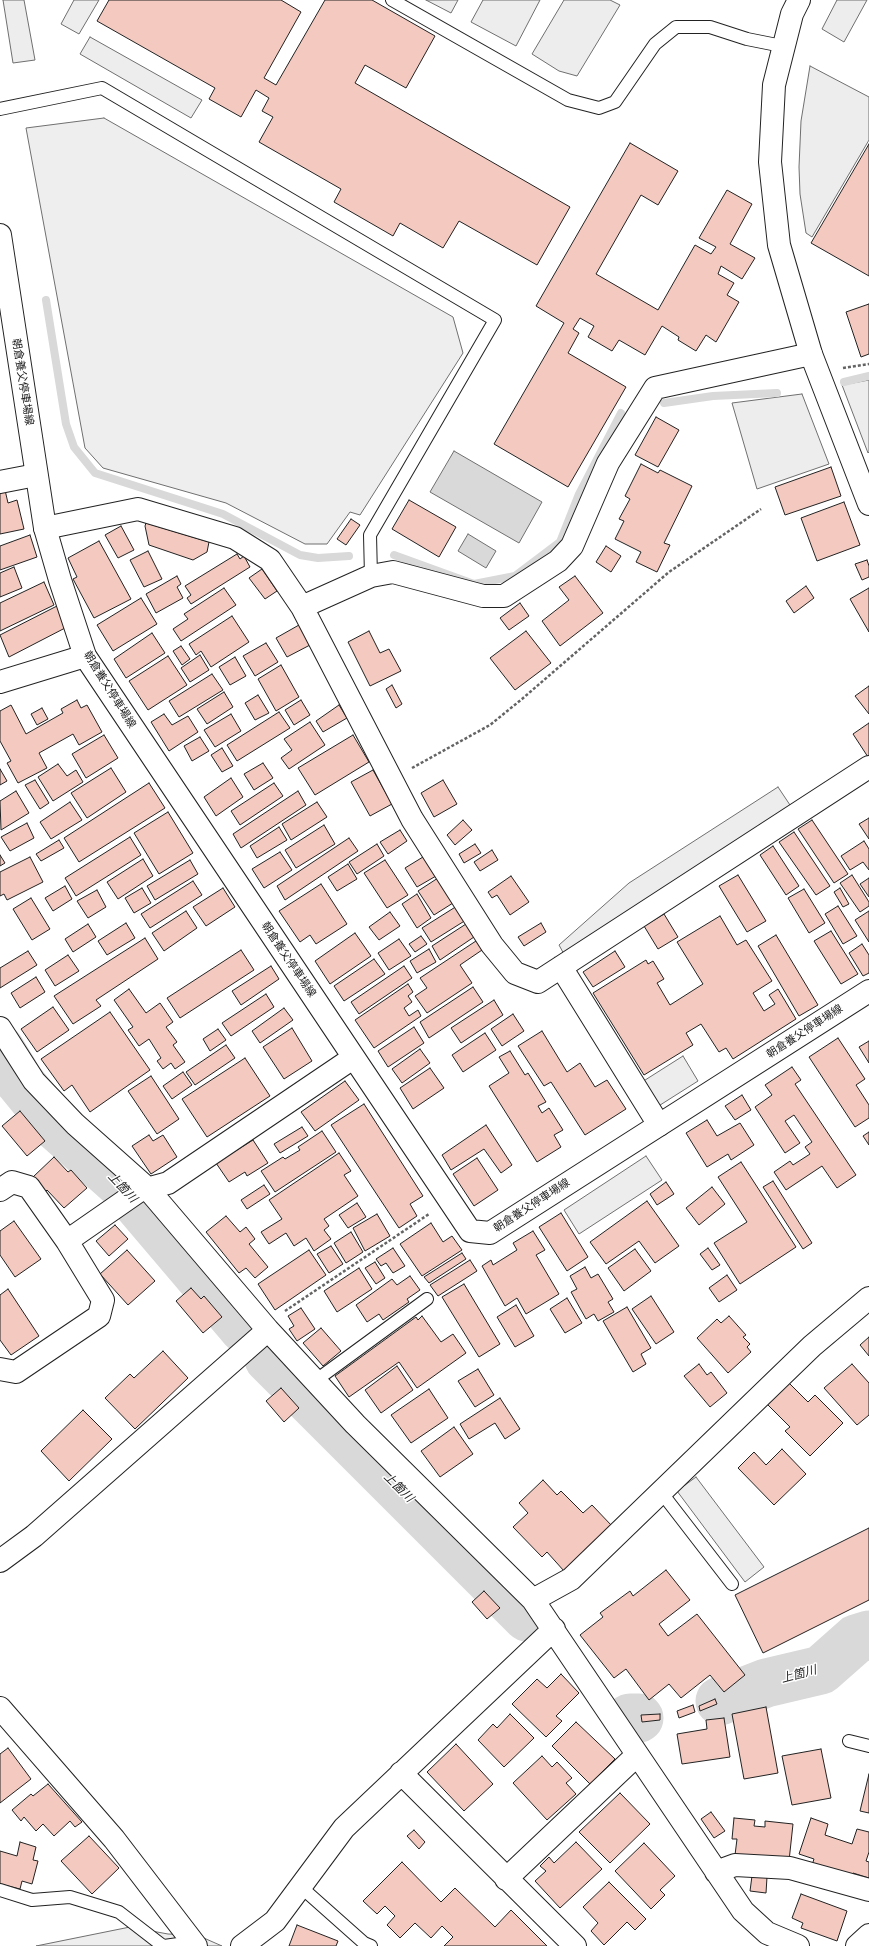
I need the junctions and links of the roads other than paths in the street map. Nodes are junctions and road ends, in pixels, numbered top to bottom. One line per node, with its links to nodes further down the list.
1 (392, 0): 3 (lane)
2 (799, 0): 3 (street)
3 (782, 46): 6 (street)
4 (0, 109): 11 (lane)
5 (0, 235): 7 (street, 朝倉養父停車場線)
6 (811, 354): 9 (street); 11 (street)
7 (36, 475): 8 (street); 10 (street, 朝倉養父停車場線)
8 (0, 482)
9 (869, 504)
10 (45, 528): 12 (street); 13 (street, 朝倉養父停車場線)
11 (371, 576): 12 (street)
12 (302, 607): 16 (street)
13 (85, 656): 14 (street); 19 (street, 朝倉養父停車場線)
14 (0, 682)
15 (869, 767): 16 (street)
16 (561, 967): 20 (street)
17 (869, 990): 20 (street, 朝倉養父停車場線)
18 (0, 1028): 22 (street)
19 (353, 1058): 20 (street, 朝倉養父停車場線); 22 (street)
20 (658, 1125)
21 (0, 1190): 23 (street)
22 (137, 1193): 23 (street); 26 (street)
23 (67, 1241): 27 (street)
24 (869, 1298): 29 (street)
25 (427, 1299): 28 (lane)
26 (268, 1330): 28 (street); 30 (street)
27 (0, 1369)
28 (315, 1381): 32 (street)
29 (661, 1492): 31 (lane); 32 (street)
30 (0, 1561)
31 (732, 1584)
32 (534, 1600): 33 (street)
33 (554, 1629): 37 (street); 38 (street)
34 (0, 1708): 45 (street)
35 (849, 1741): 36 (lane)
36 (869, 1746)
37 (637, 1755): 39 (street); 40 (street)
38 (401, 1773): 40 (street); 41 (street)
39 (716, 1872): 43 (street); 50 (street)
40 (506, 1879): 49 (street)
41 (301, 1887): 47 (street); 48 (lane)
42 (0, 1890): 46 (lane)
43 (869, 1890)
44 (869, 1935): 51 (street)
45 (194, 1944): 46 (lane)
46 (163, 1946)
47 (242, 1946)
48 (371, 1946)
49 (574, 1946)
50 (798, 1946)
51 (857, 1946)

